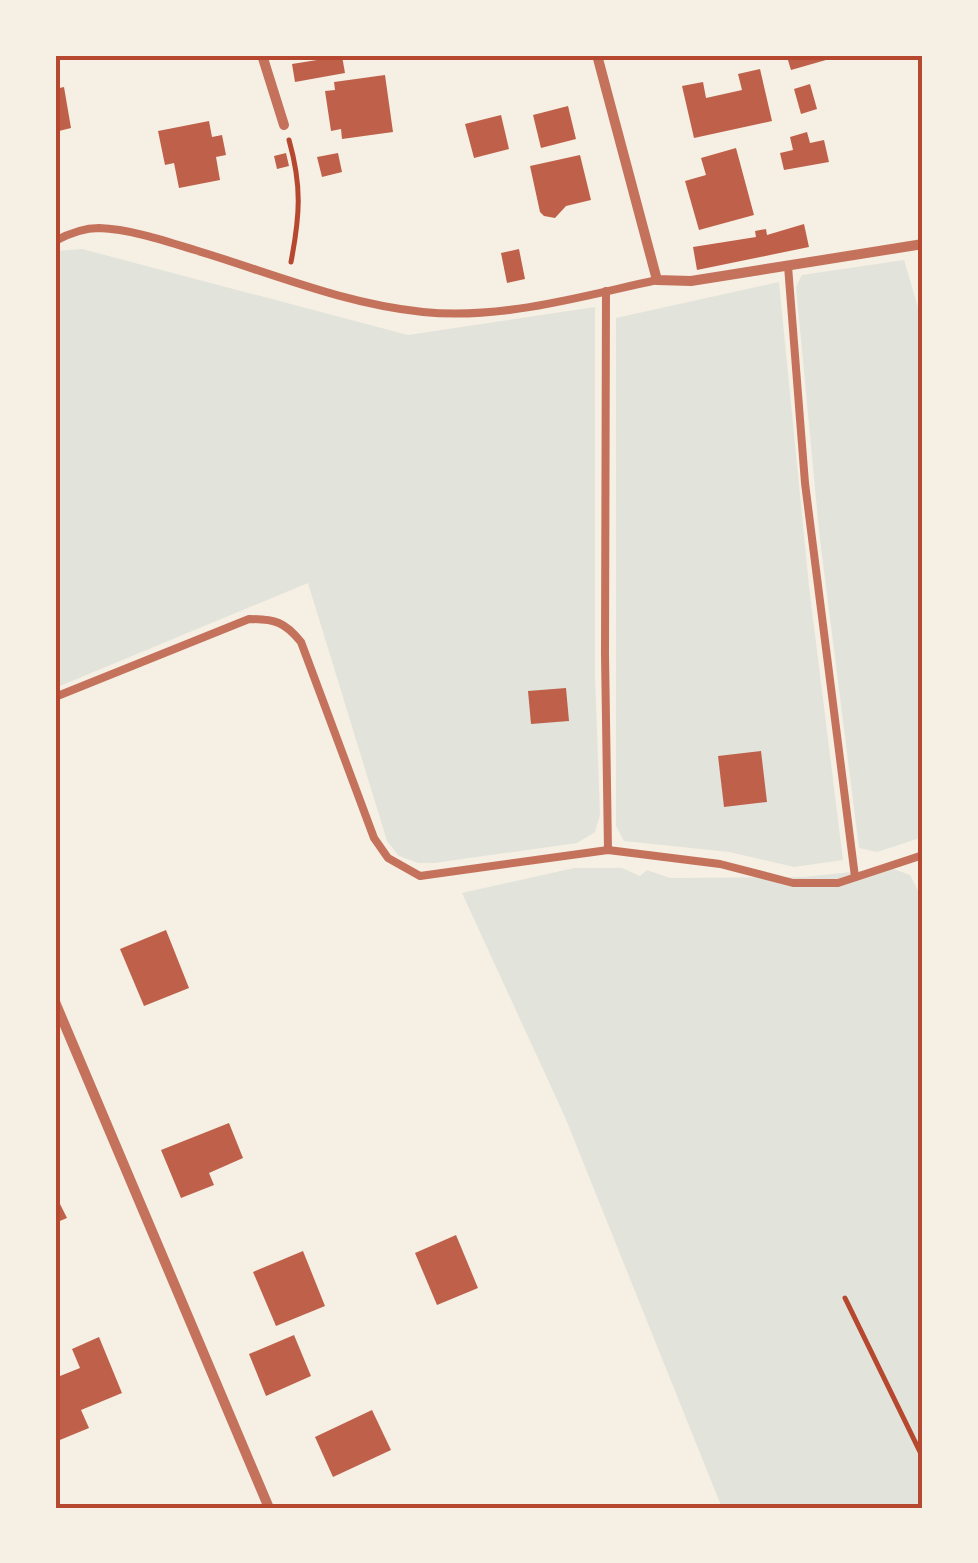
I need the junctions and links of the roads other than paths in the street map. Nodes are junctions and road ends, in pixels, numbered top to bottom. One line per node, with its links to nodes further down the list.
1 (262, 55): 3 (street)
2 (597, 55): 7 (street)
3 (284, 125)
4 (55, 241): 8 (lane)
5 (923, 244): 6 (street)
6 (788, 266): 7 (street); 12 (lane)
7 (658, 280): 8 (lane)
8 (606, 291): 10 (lane)
9 (55, 697): 10 (lane)
10 (608, 850): 12 (lane)
11 (923, 855): 12 (lane)
12 (855, 877)
13 (55, 1002): 14 (street)
14 (269, 1508)

